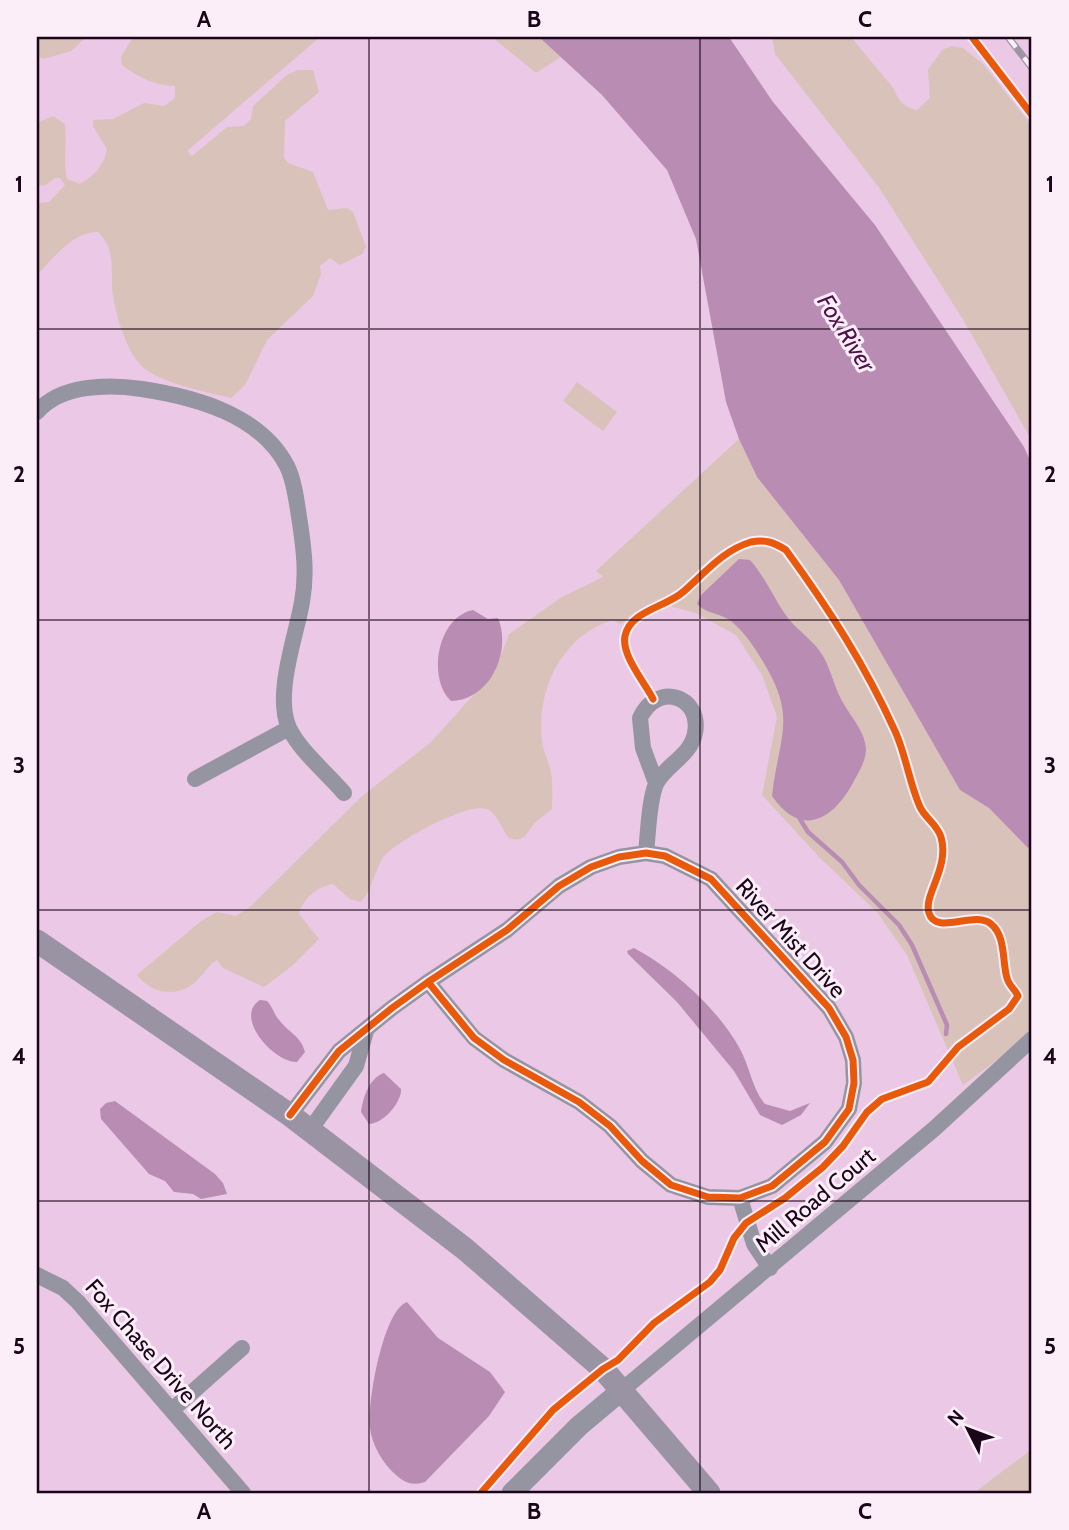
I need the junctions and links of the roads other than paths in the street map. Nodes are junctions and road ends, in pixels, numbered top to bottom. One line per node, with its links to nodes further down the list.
1 (37, 411): 2 (street)
2 (289, 728): 3 (street); 5 (street)
3 (195, 779)
4 (656, 783): 4 (street); 6 (street)
5 (344, 793)
6 (646, 853): 8 (street, River Mist Drive); 13 (street, River Mist Drive)
7 (37, 941): 11 (main road)
8 (428, 982): 9 (street, River Mist Drive); 13 (street, River Mist Drive)
9 (366, 1031): 11 (street, River Mist Drive); 12 (street)
10 (1032, 1039): 14 (street, Mill Road Court)
11 (290, 1115): 12 (main road)
12 (310, 1130): 17 (main road)
13 (740, 1198): 14 (street)
14 (770, 1268): 17 (street, Mill Road Court)
15 (37, 1275): 18 (street, Fox Chase Drive North)
16 (242, 1348): 18 (street)
17 (622, 1390): 20 (street); 21 (main road)
18 (172, 1410): 19 (street, Fox Chase Drive North)
19 (243, 1493)
20 (512, 1493)
21 (709, 1493)

